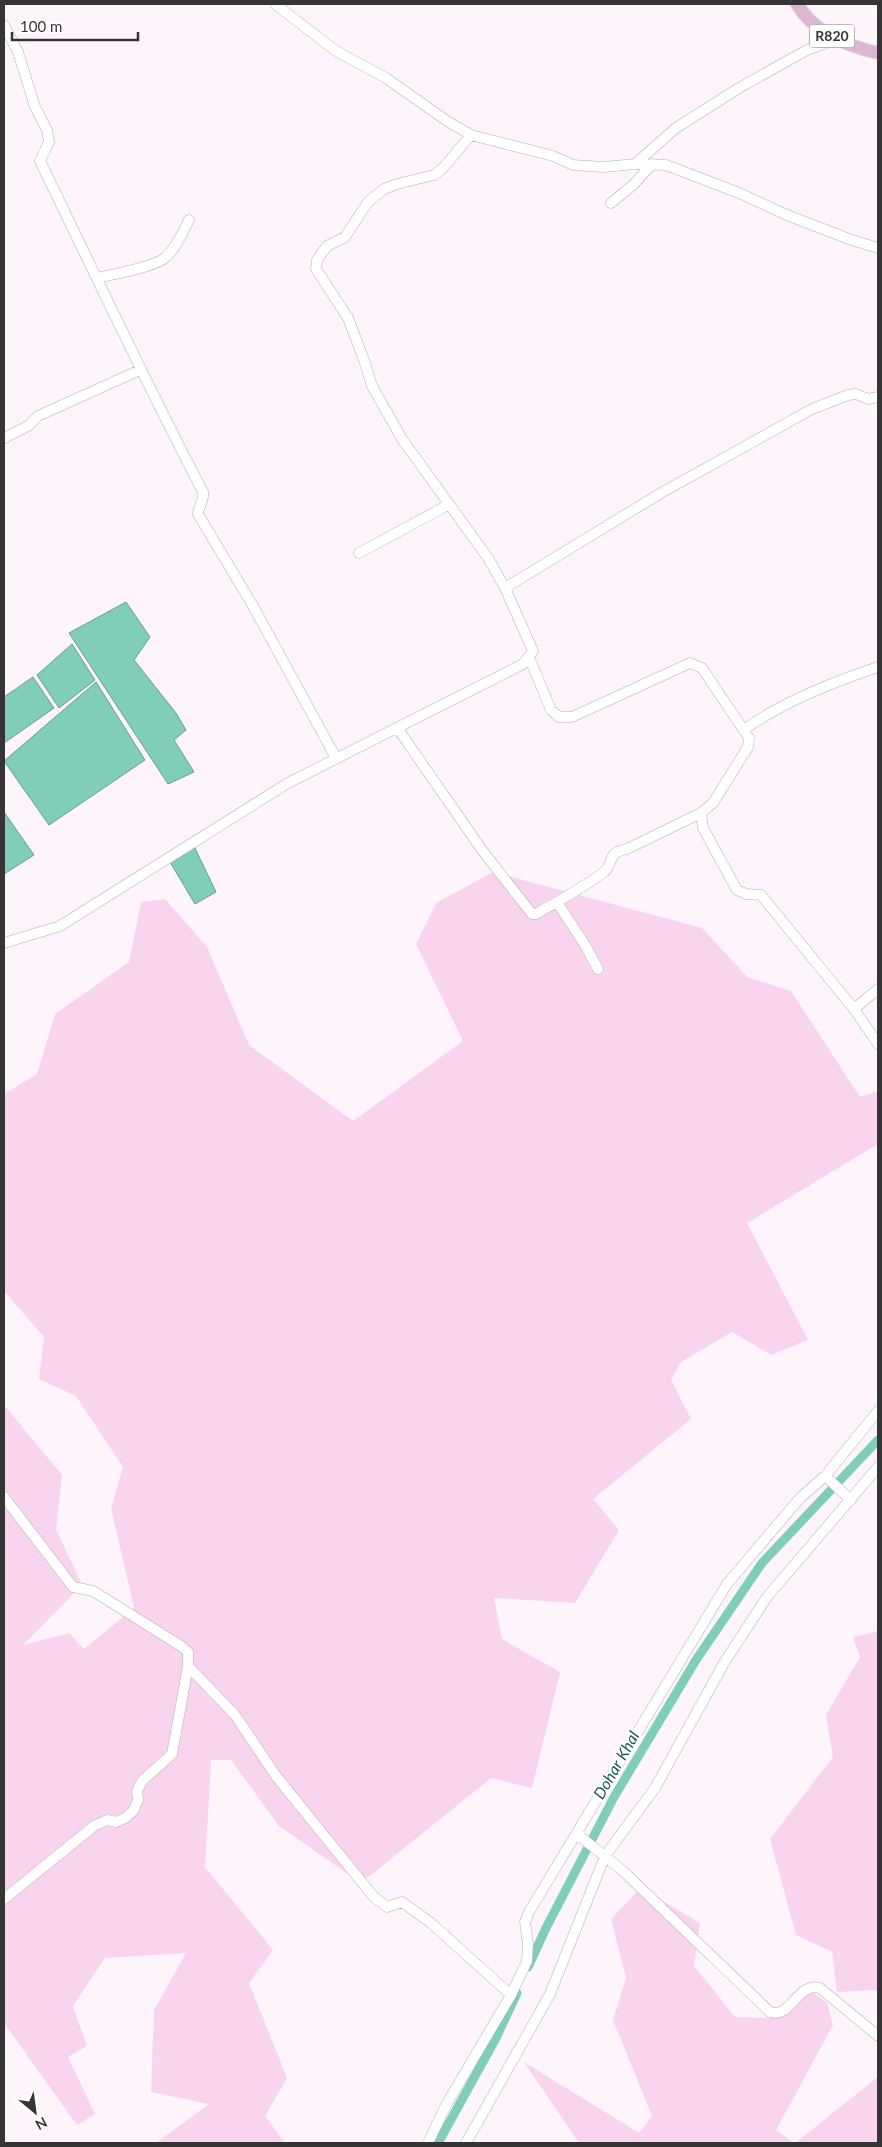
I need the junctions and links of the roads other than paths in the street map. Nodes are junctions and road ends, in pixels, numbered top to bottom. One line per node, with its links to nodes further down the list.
1 (275, 4): 6 (street)
2 (796, 4): 4 (main road, R820)
3 (4, 25): 12 (street)
4 (837, 39): 5 (main road, R820); 7 (street)
5 (878, 53)
6 (471, 135): 7 (street); 16 (street)
7 (635, 164): 8 (street)
8 (652, 164): 9 (street); 11 (street)
9 (611, 203)
10 (189, 220): 12 (street)
11 (878, 248)
12 (98, 278): 13 (street)
13 (140, 370): 15 (street); 23 (street)
14 (878, 397): 18 (street)
15 (4, 438)
16 (448, 505): 17 (street); 18 (street)
17 (359, 553)
18 (505, 588): 19 (street)
19 (529, 657): 21 (street); 22 (street)
20 (878, 667): 22 (street)
21 (398, 729): 23 (street); 25 (street)
22 (745, 729): 24 (street)
23 (336, 758): 26 (street)
24 (701, 813): 25 (street); 29 (street)
25 (557, 902): 27 (street)
26 (4, 943)
27 (598, 969)
28 (878, 988): 29 (street)
29 (854, 1010): 30 (street)
30 (878, 1044)
31 (878, 1411): 33 (street)
32 (878, 1467): 34 (street)
33 (827, 1477): 34 (street); 37 (street)
34 (847, 1496): 38 (street)
35 (4, 1497): 36 (street)
36 (188, 1666): 39 (street); 40 (street)
37 (578, 1835): 38 (street); 40 (street)
38 (603, 1855): 41 (street); 43 (street)
39 (4, 1899)
40 (511, 1995): 42 (street)
41 (878, 2036)
42 (428, 2143)
43 (466, 2143)

